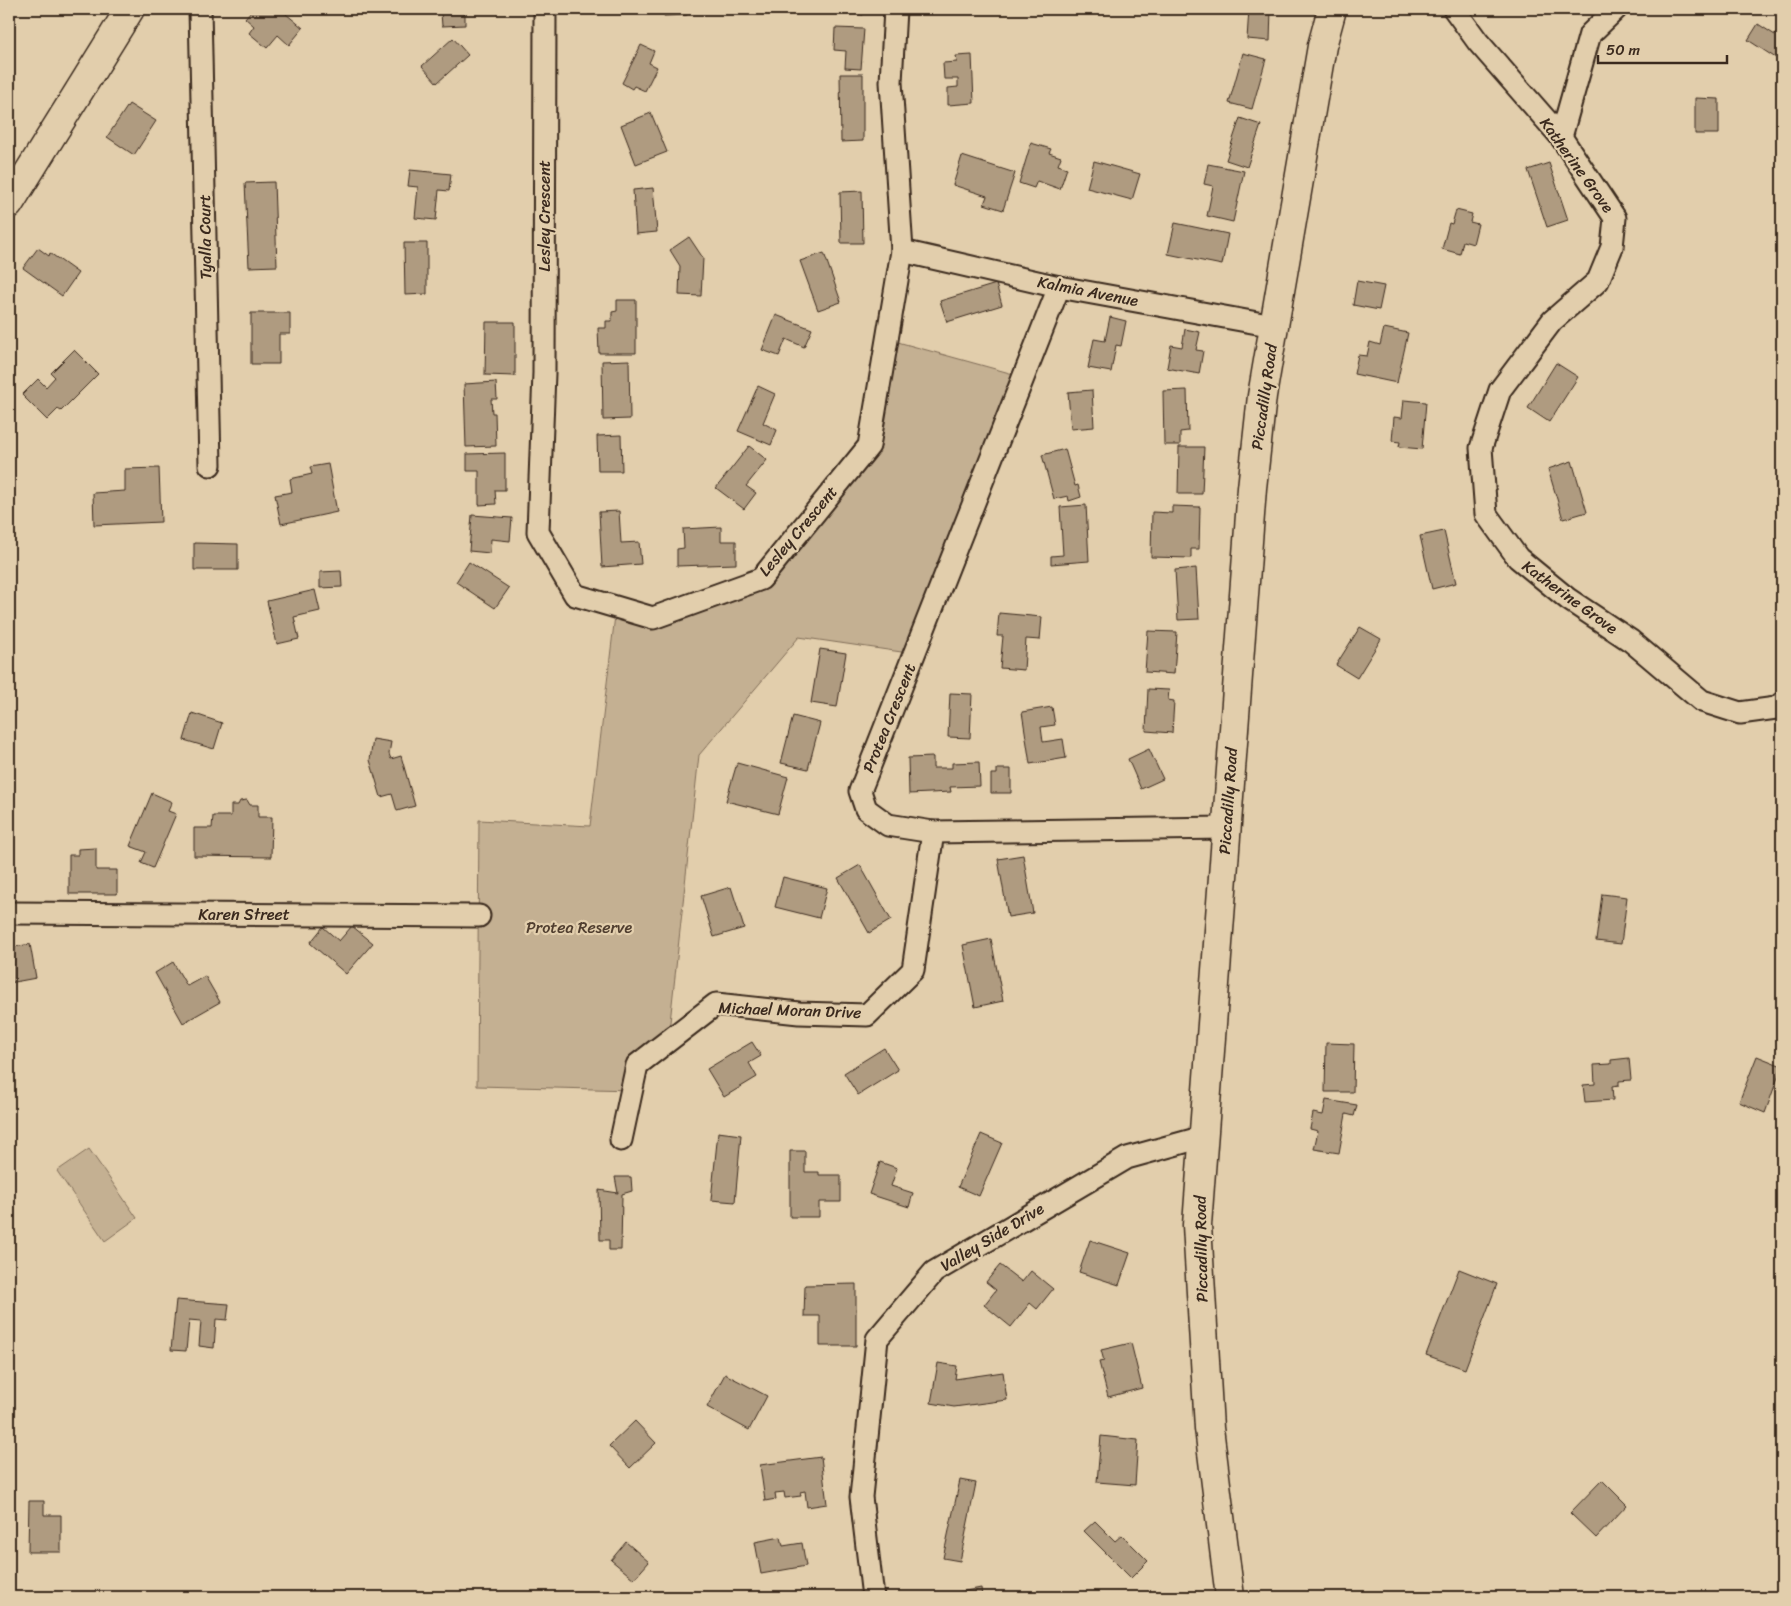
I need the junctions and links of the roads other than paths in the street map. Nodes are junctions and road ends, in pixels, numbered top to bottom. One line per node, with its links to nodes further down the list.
1 (130, 9): 9 (main road)
2 (200, 9): 13 (street, Tyalla Court)
3 (545, 9): 10 (street, Lesley Crescent)
4 (895, 9): 10 (street, Lesley Crescent)
5 (1332, 9): 12 (main road, Piccadilly Road)
6 (1454, 9): 8 (street, Katherine Grove)
7 (1616, 9): 8 (street)
8 (1561, 137): 14 (street, Katherine Grove)
9 (9, 204)
10 (902, 252): 11 (street, Kalmia Avenue)
11 (1059, 287): 12 (street, Kalmia Avenue); 16 (street, Protea Crescent)
12 (1274, 326): 15 (main road, Piccadilly Road)
13 (210, 465)
14 (1780, 708)
15 (1226, 828): 16 (street, Protea Crescent); 19 (main road, Piccadilly Road)
16 (933, 832): 20 (street, Michael Moran Drive)
17 (9, 913): 18 (street, Karen Street)
18 (479, 916)
19 (1203, 1137): 21 (street, Valley Side Drive); 22 (main road, Piccadilly Road)
20 (621, 1140)
21 (873, 1597)
22 (1230, 1597)

